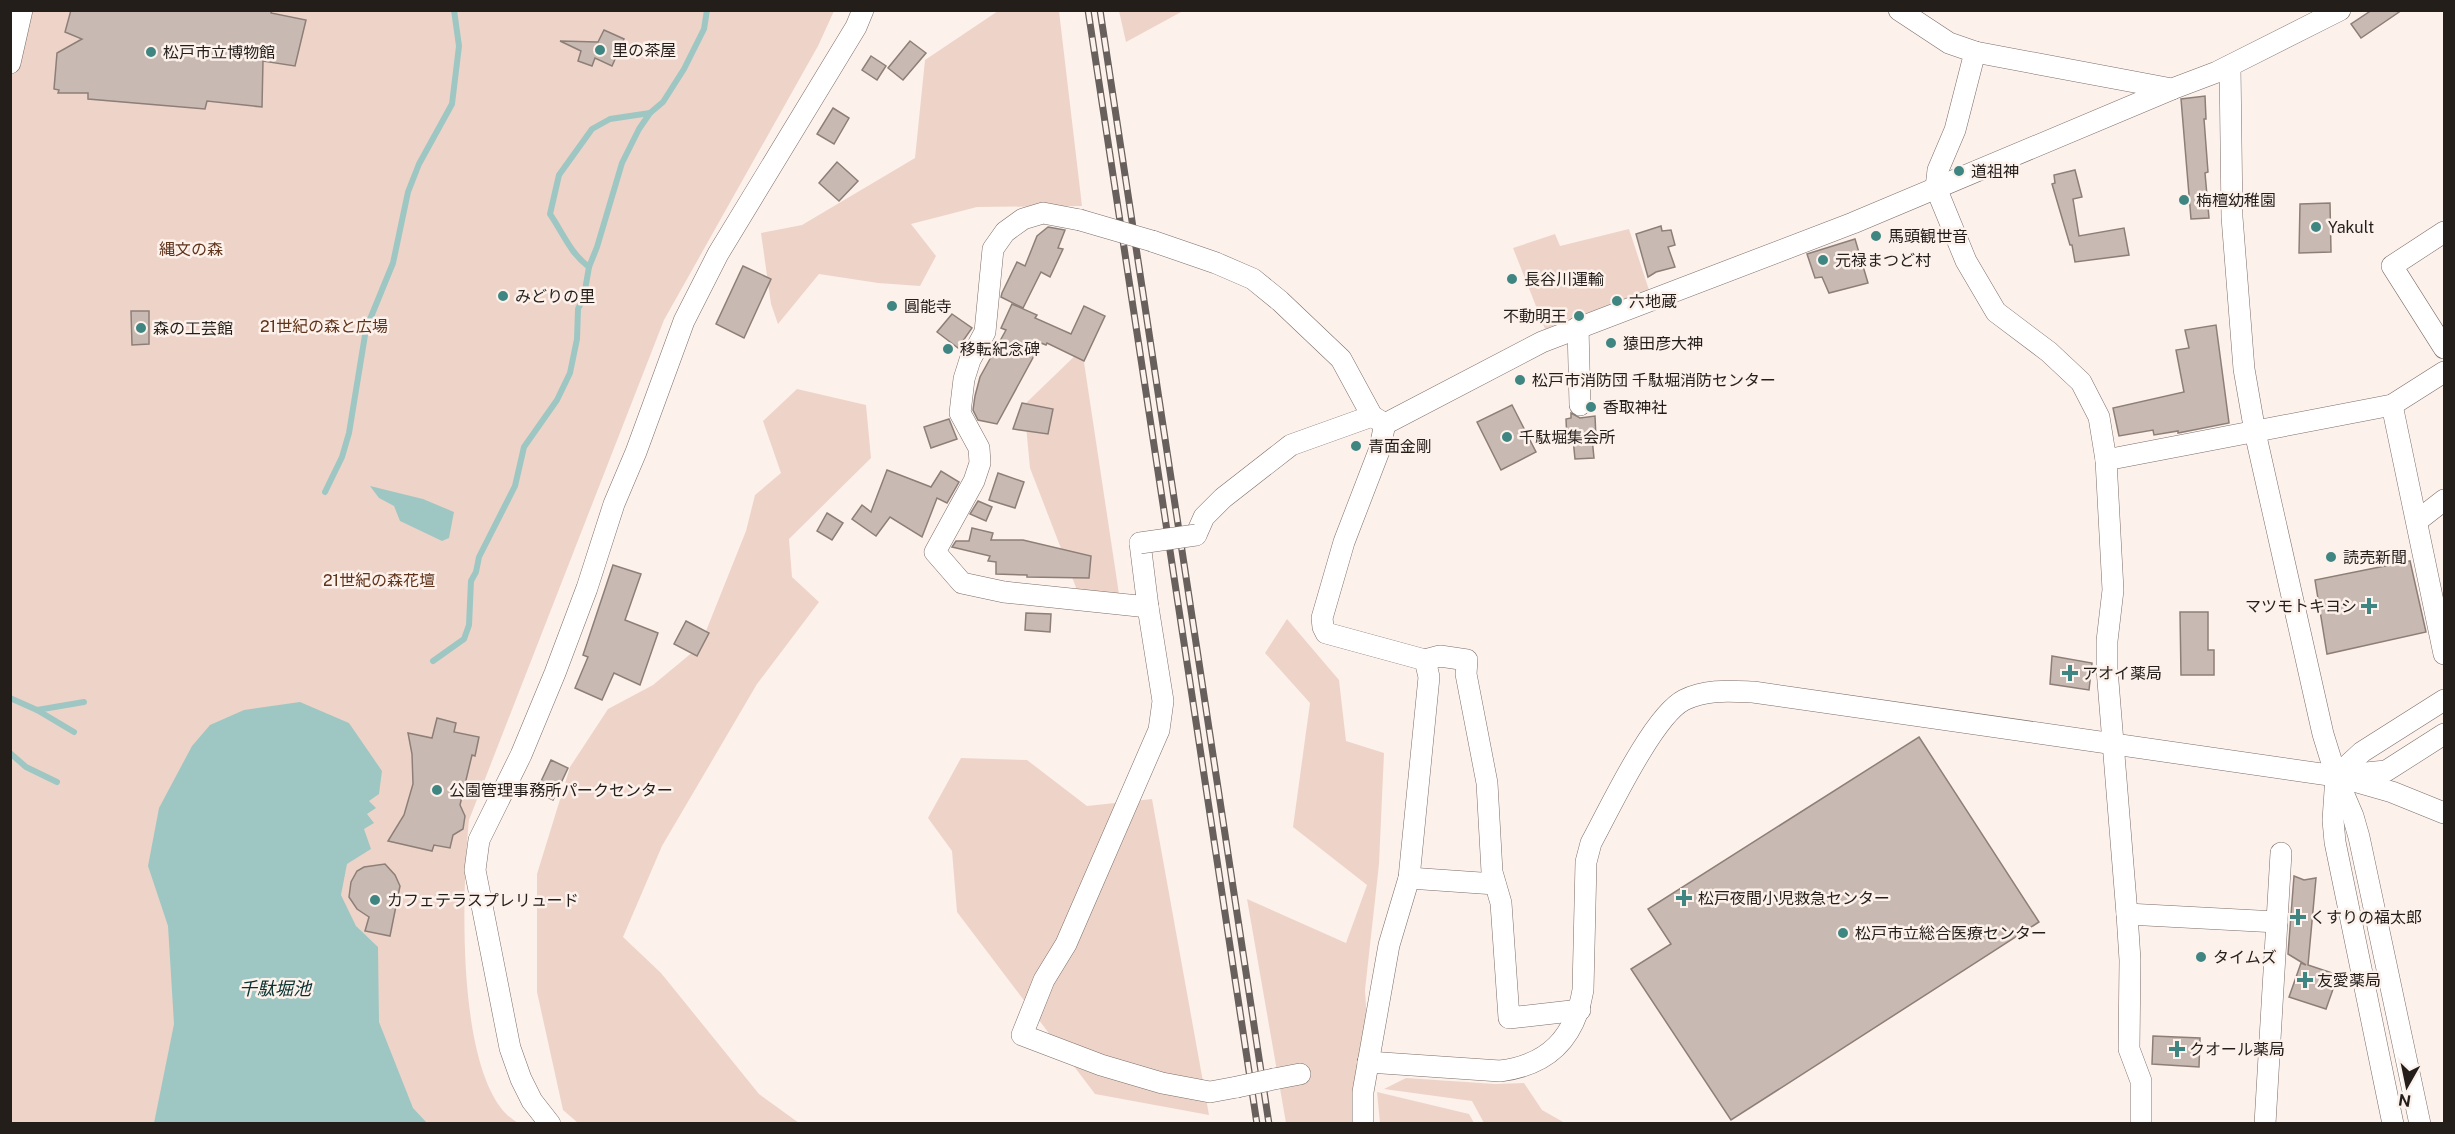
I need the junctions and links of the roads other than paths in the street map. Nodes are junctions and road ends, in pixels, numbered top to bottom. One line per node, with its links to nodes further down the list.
1 (22, 10): 6 (street)
2 (863, 10): 37 (street)
3 (1899, 10): 5 (street)
4 (2340, 10): 7 (street)
5 (1975, 52): 8 (street); 9 (street)
6 (10, 63)
7 (2230, 66): 8 (street); 17 (street)
8 (2172, 89): 9 (street)
9 (1935, 188): 11 (street); 18 (street)
10 (2445, 232): 12 (street)
11 (1578, 327): 14 (street); 16 (street)
12 (2445, 348)
13 (2445, 372): 15 (street)
14 (1580, 405)
15 (2392, 405): 17 (street); 20 (street)
16 (1378, 420): 21 (street, bridge); 21 (street, bridge); 23 (street)
17 (2255, 432): 18 (street); 27 (street)
18 (2106, 460): 26 (street)
19 (2445, 501): 20 (street)
20 (2416, 521): 22 (street)
21 (1148, 607): 36 (street, bridge)
22 (2445, 654)
23 (1425, 660): 30 (street); 31 (street)
24 (2445, 700): 27 (street)
25 (2445, 735): 27 (street)
26 (2114, 744): 27 (street); 32 (street); 34 (street)
27 (2336, 776): 28 (street); 41 (street); 42 (street)
28 (2445, 813)
29 (2281, 853): 33 (street)
30 (1409, 878): 31 (street); 35 (street)
31 (1495, 884): 34 (street)
32 (2127, 914): 33 (street); 39 (street)
33 (2277, 922): 40 (street)
34 (1580, 1010): 35 (street)
35 (1368, 1062): 38 (street)
36 (1300, 1074)
37 (550, 1124)
38 (1363, 1124)
39 (2141, 1124)
40 (2265, 1124)
41 (2393, 1124)
42 (2420, 1124)

